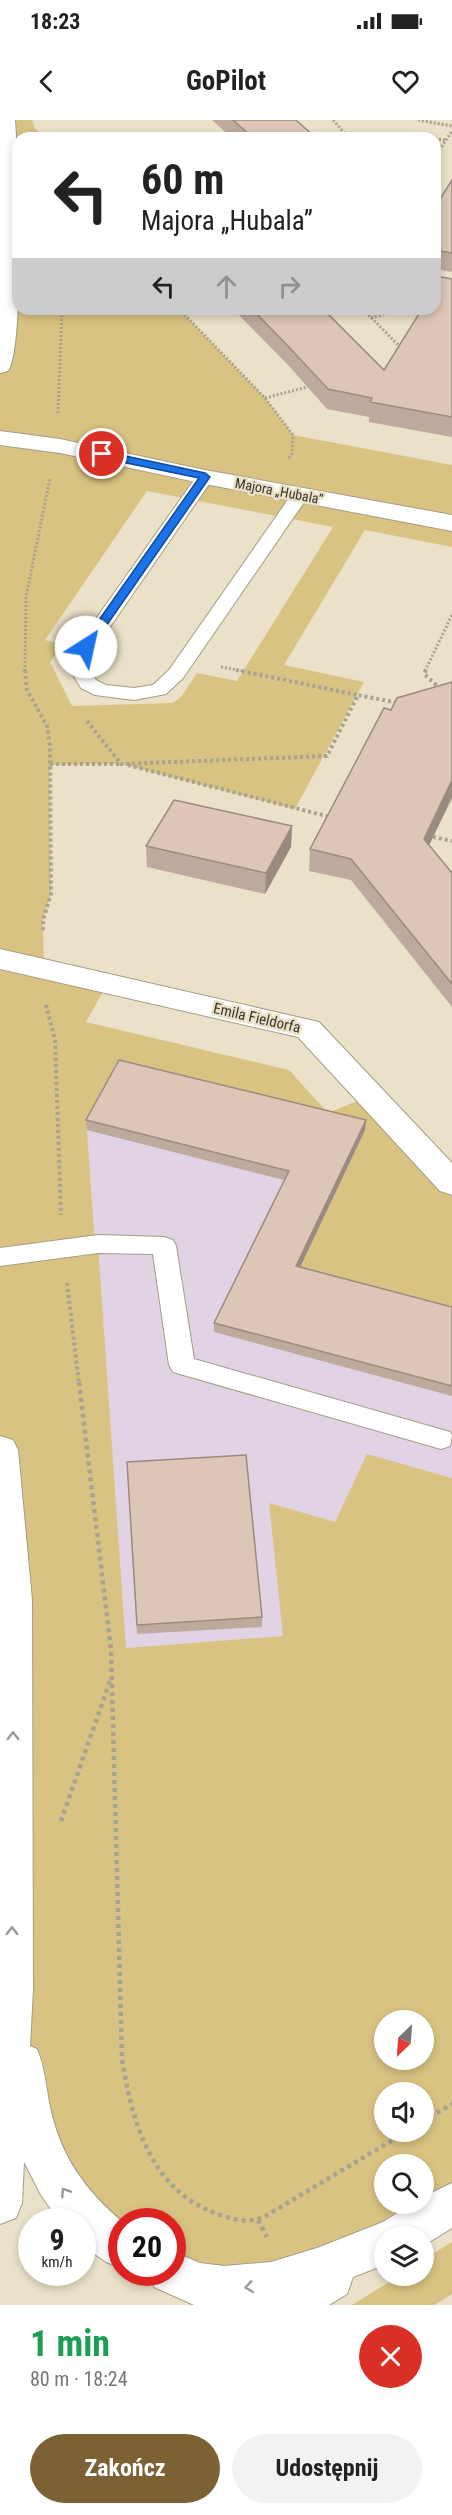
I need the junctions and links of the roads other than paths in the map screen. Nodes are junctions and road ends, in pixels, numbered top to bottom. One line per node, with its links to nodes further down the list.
1 (5, 120): 2 (street)
2 (0, 366)
3 (0, 438): 4 (street, Majora „Hubala”)
4 (205, 477): 5 (street, Majora „Hubala”); 5 (lane)
5 (300, 495): 6 (street, Majora „Hubala”)
6 (452, 523)
7 (0, 959): 8 (street, Emila Fieldorfa)
8 (452, 1183)
9 (0, 1257): 10 (lane)
10 (441, 1439)
11 (0, 1450): 12 (street, one-way to 11)
12 (12, 1989): 13 (street); 16 (street, one-way to 12)
13 (0, 2204)
14 (452, 2204): 15 (street)
15 (416, 2226)
16 (108, 2239)
17 (374, 2248): 19 (street, one-way to 19)
18 (374, 2250): 20 (street)
19 (186, 2279)
20 (289, 2305)

